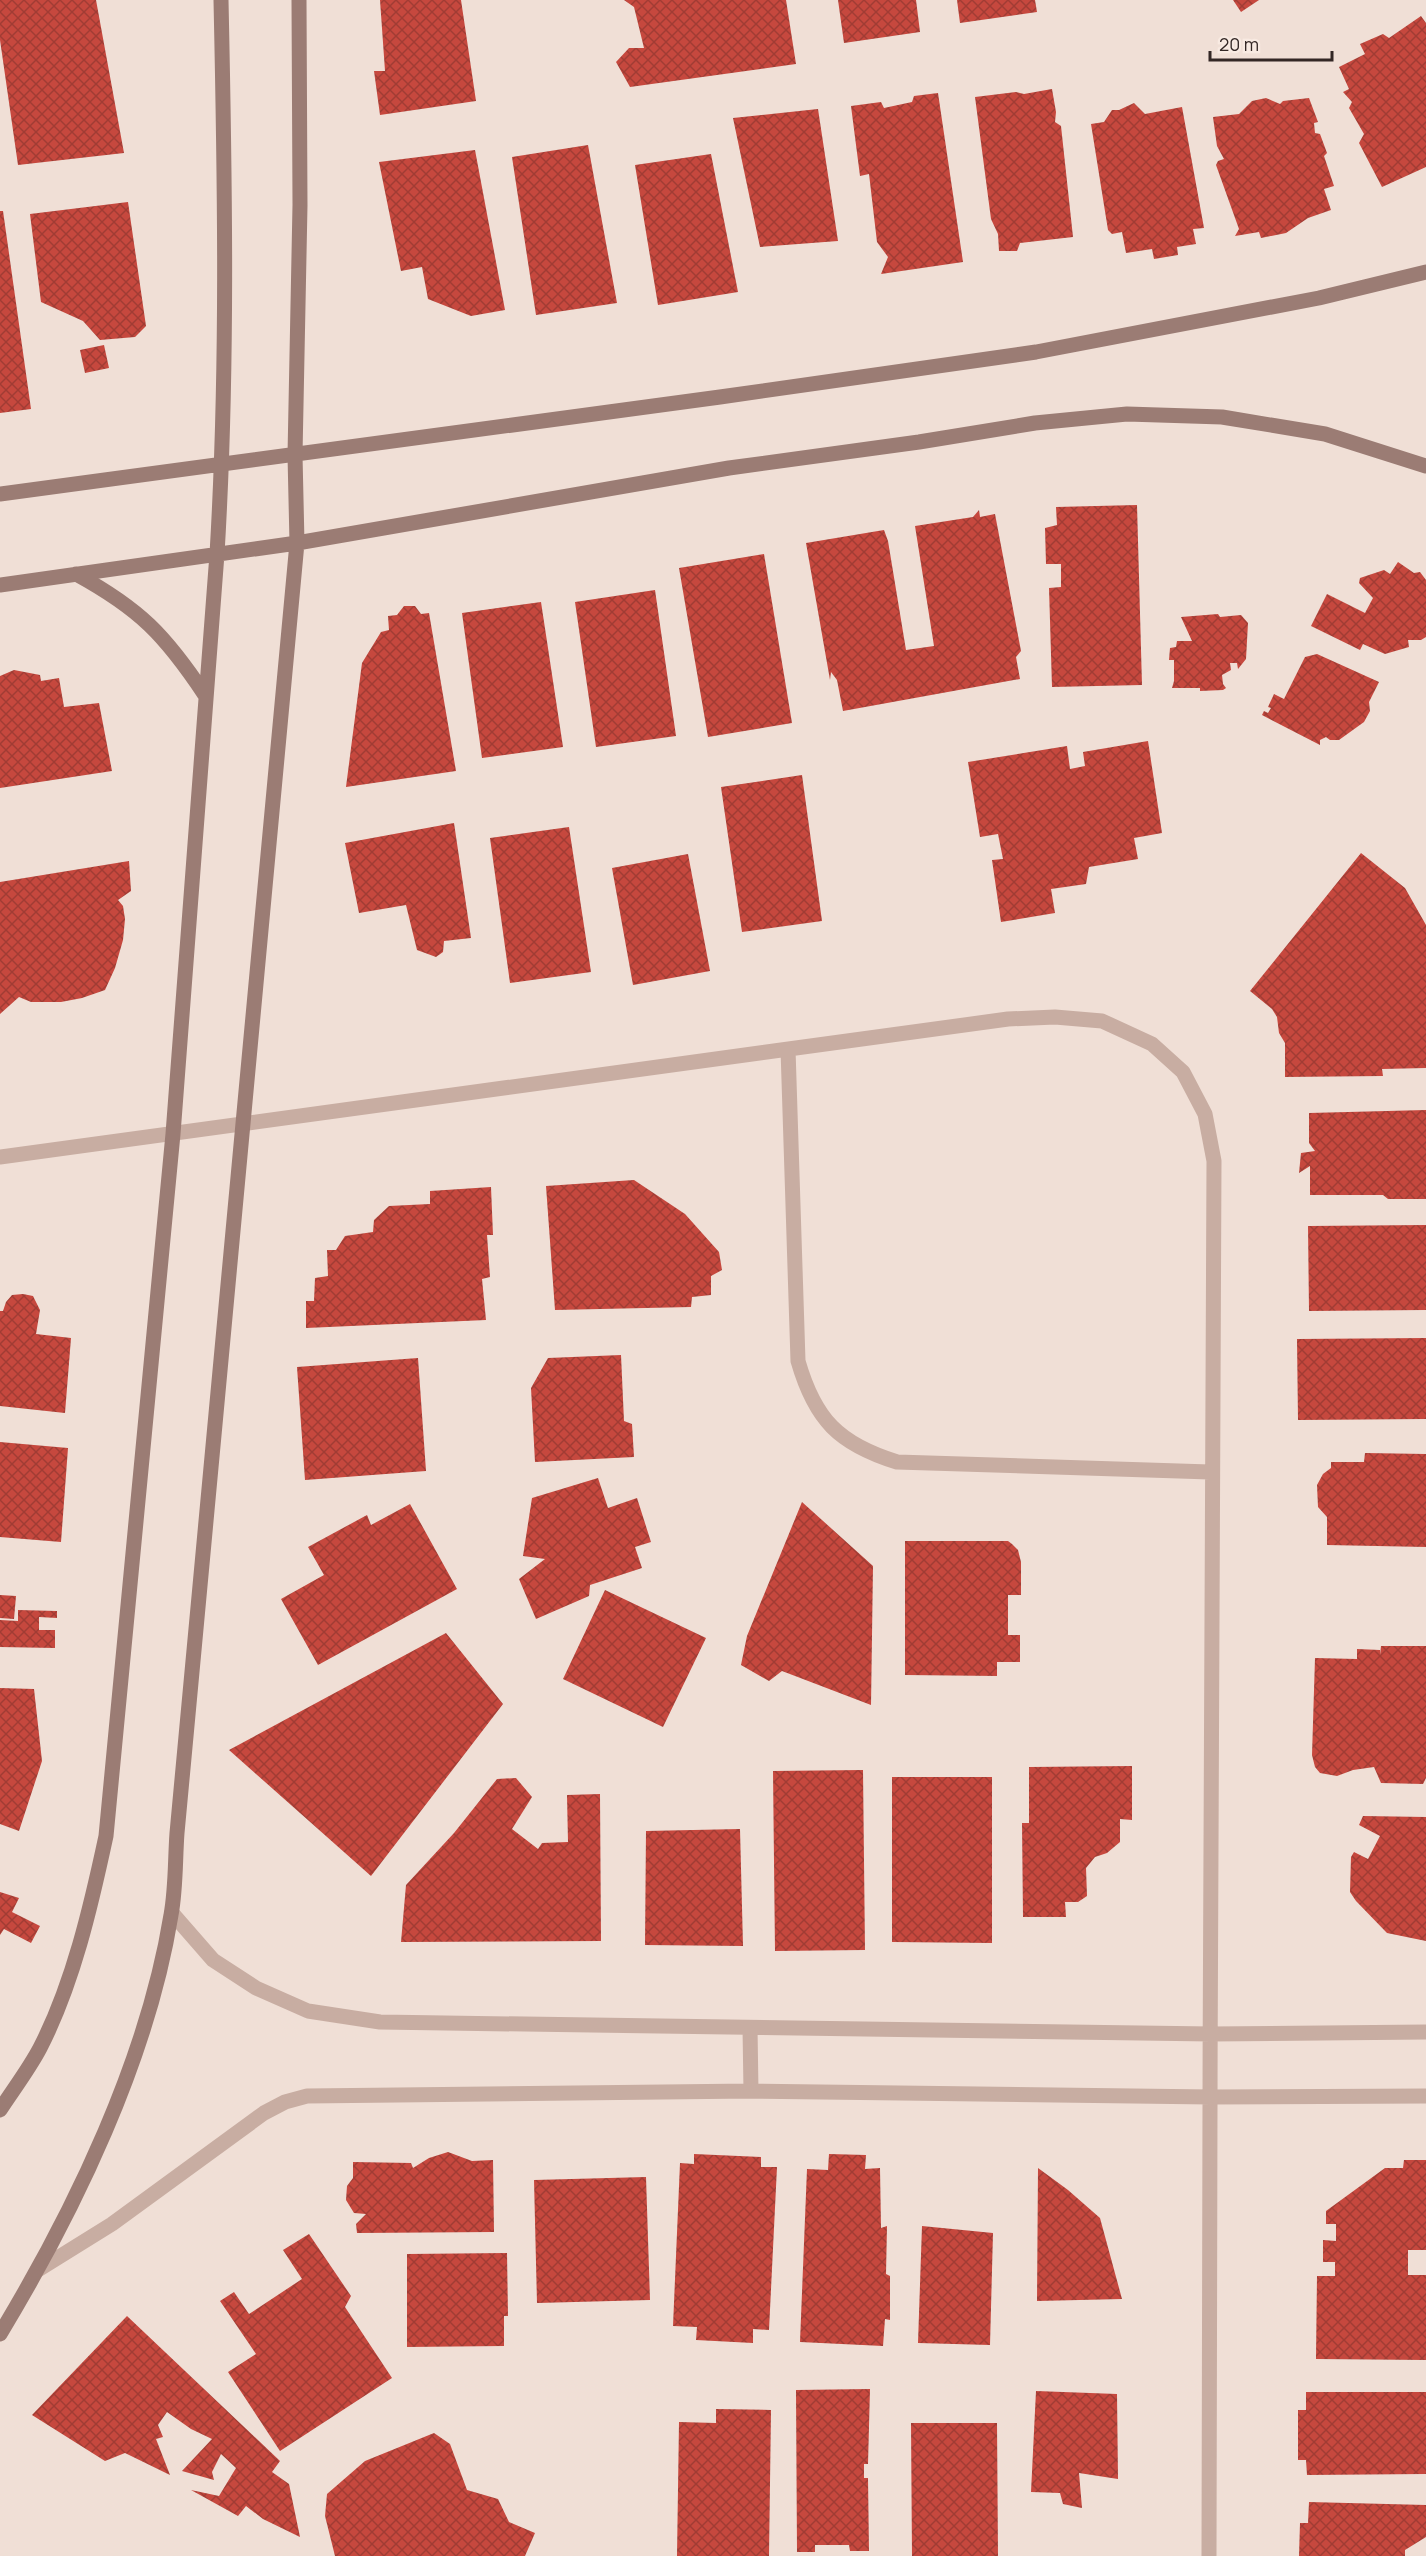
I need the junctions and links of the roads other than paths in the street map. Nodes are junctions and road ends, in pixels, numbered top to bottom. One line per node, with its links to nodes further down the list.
1 (221, 0): 5 (street)
2 (299, 0): 4 (street)
3 (1426, 272): 4 (street)
4 (295, 455): 5 (street); 8 (street)
5 (223, 464): 7 (street); 9 (street)
6 (1426, 466): 8 (street)
7 (0, 494)
8 (297, 543): 9 (street); 14 (street)
9 (217, 554): 10 (street); 12 (street)
10 (76, 574): 11 (street); 12 (street)
11 (0, 585)
12 (206, 695): 15 (street)
13 (788, 1049): 14 (street); 17 (street); 17 (street)
14 (243, 1124): 15 (street); 18 (street)
15 (173, 1134): 16 (street); 25 (street)
16 (0, 1157)
17 (1210, 1472): 21 (street)
18 (172, 1912): 19 (street); 26 (street)
19 (750, 2028): 21 (street); 22 (street)
20 (1426, 2032): 21 (street)
21 (1212, 2034): 24 (street)
22 (751, 2091): 24 (street); 26 (street)
23 (1426, 2096): 24 (street)
24 (1211, 2097): 28 (street)
25 (0, 2110)
26 (38, 2270): 27 (street)
27 (0, 2334)
28 (1209, 2556)

